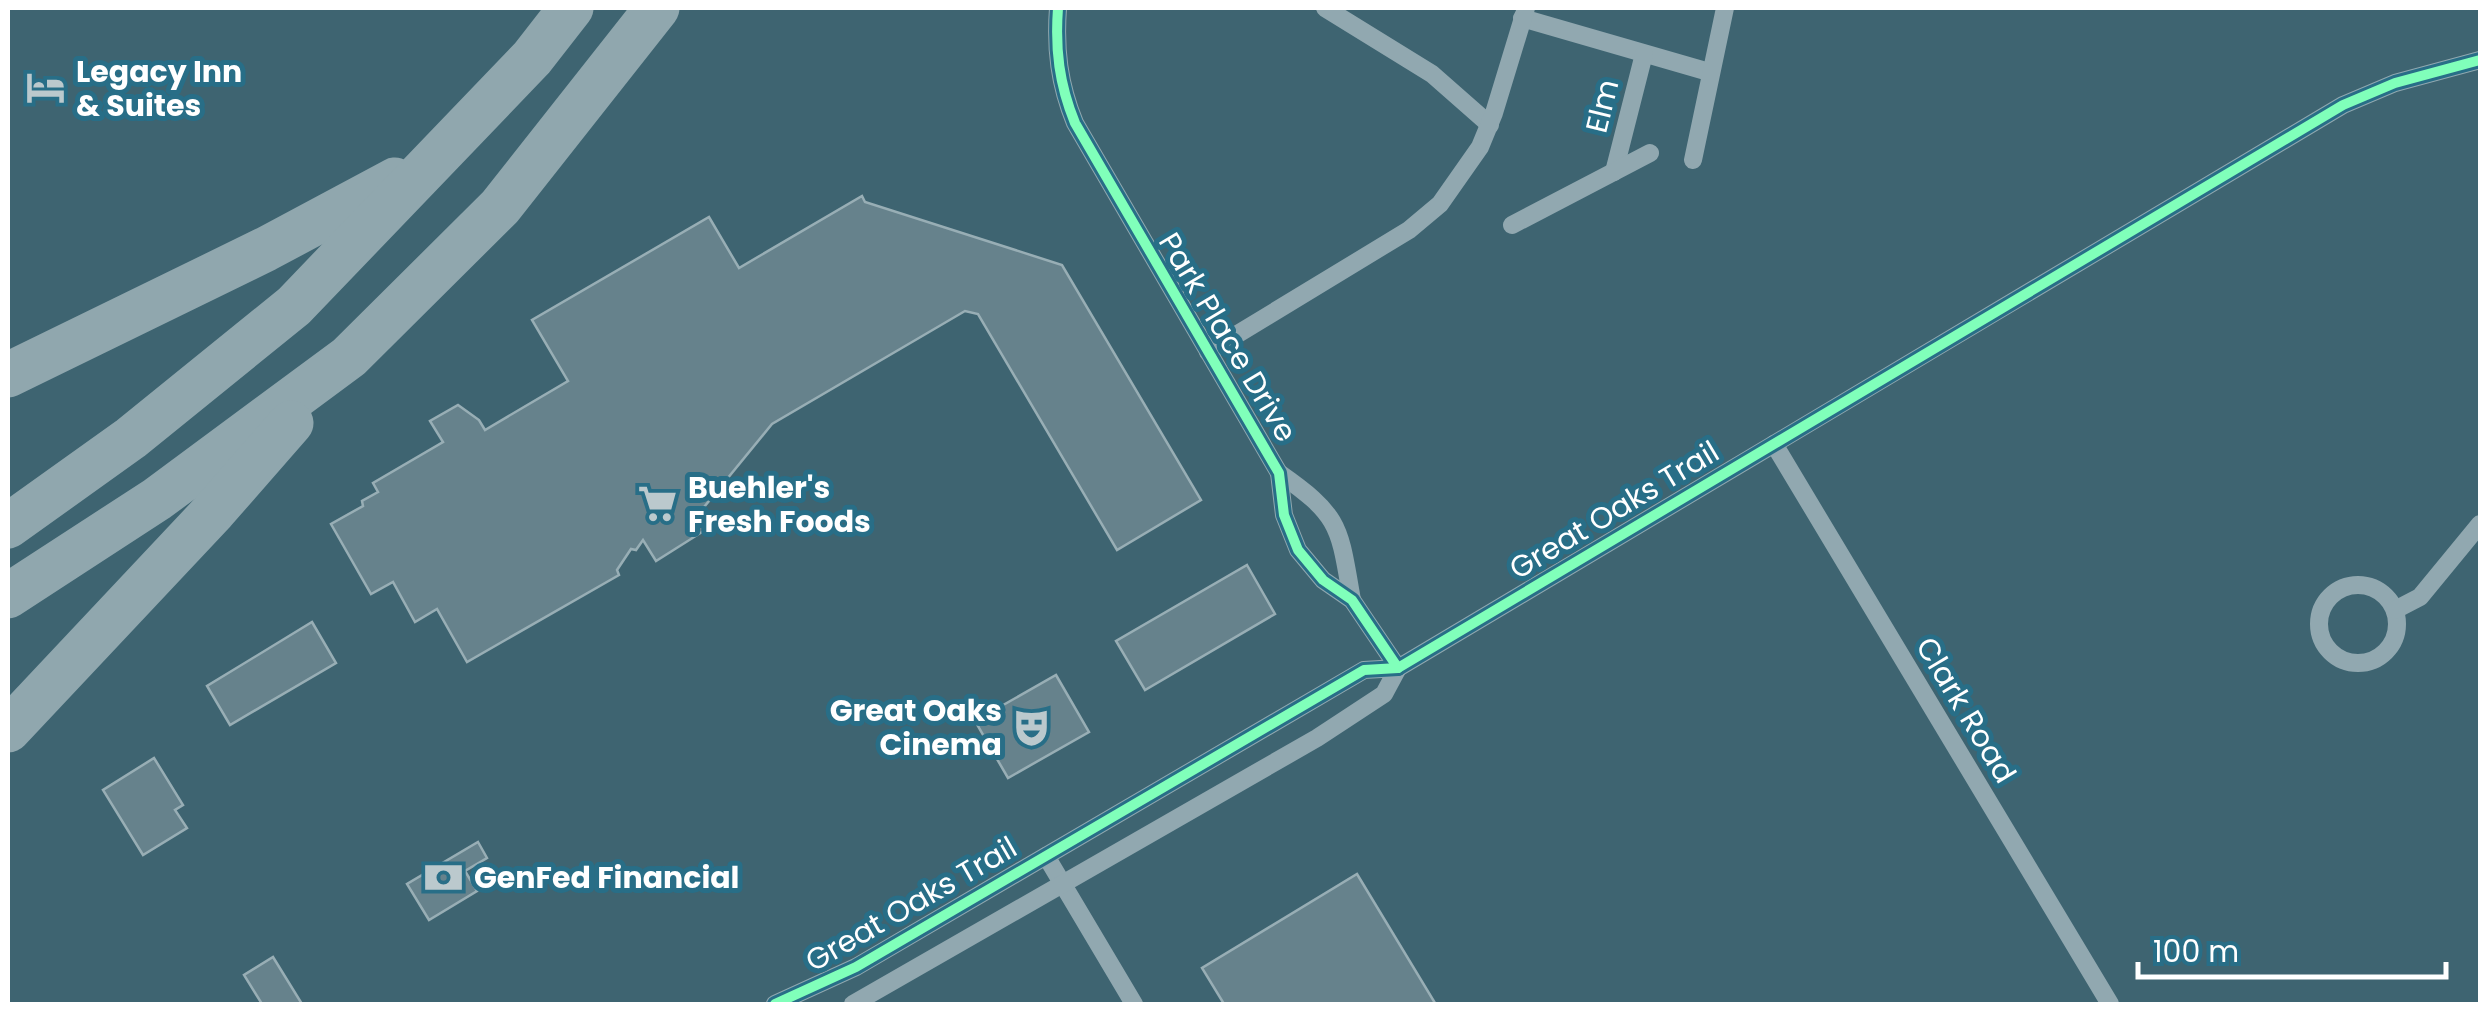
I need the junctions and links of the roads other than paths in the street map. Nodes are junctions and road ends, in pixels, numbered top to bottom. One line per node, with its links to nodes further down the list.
1 (571, 8): 12 (highway)
2 (658, 8): 17 (highway)
3 (1058, 8): 16 (street, Park Place Drive)
4 (1325, 8): 10 (street)
5 (1724, 8): 9 (street)
6 (1524, 13): 7 (street, Elm); 10 (street, Park Place Drive)
7 (1644, 54): 9 (street, Elm); 14 (street, Elm)
8 (2480, 60): 19 (street, Great Oaks Trail)
9 (1709, 72): 13 (street)
10 (1490, 125): 16 (street, Park Place Drive)
11 (1650, 153): 14 (street, Elm)
12 (432, 160): 18 (highway); 22 (highway)
13 (1693, 160)
14 (1614, 172): 15 (street, Elm)
15 (1512, 225)
16 (1208, 352): 20 (street, Park Place Drive)
17 (349, 357): 23 (highway); 27 (highway)
18 (8, 376)
19 (1774, 444): 26 (street, Great Oaks Trail); 33 (street, Clark Road)
20 (1279, 473): 24 (street, Park Place Drive); 24 (street, Park Place Drive)
21 (2480, 524): 25 (street)
22 (8, 526)
23 (8, 596)
24 (1352, 600): 26 (street, Park Place Drive)
25 (2395, 610): 25 (street)
26 (1398, 668): 28 (street, Great Oaks Trail); 29 (street, Great Oaks Trail)
27 (8, 730)
28 (1046, 856): 29 (street); 30 (street, Great Oaks Trail)
29 (1063, 884): 31 (street, Great Oaks Trail); 32 (street)
30 (775, 1004)
31 (853, 1004)
32 (1134, 1004)
33 (2110, 1004)

